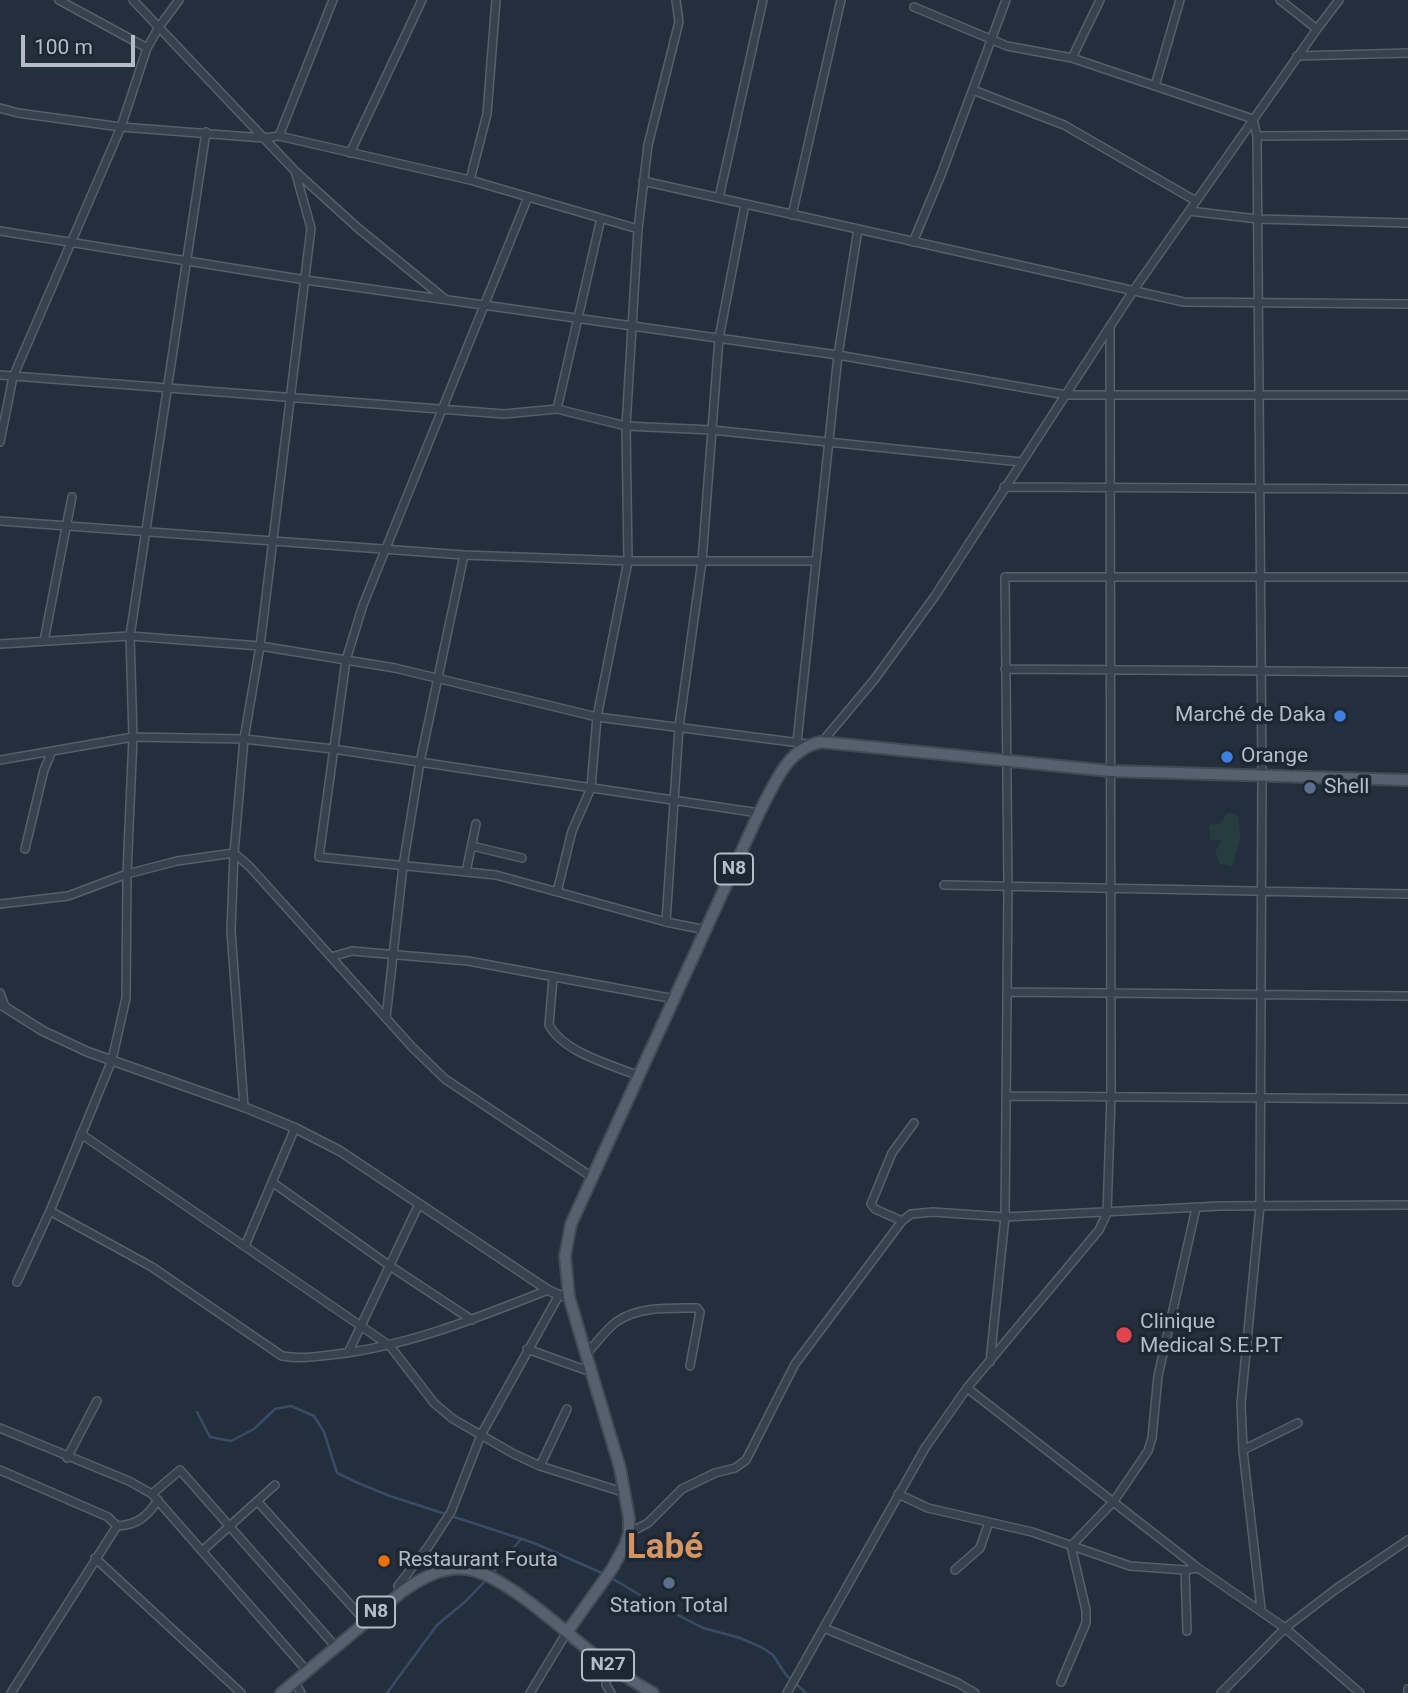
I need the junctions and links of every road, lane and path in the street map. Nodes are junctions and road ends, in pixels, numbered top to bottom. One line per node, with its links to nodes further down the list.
1 (59, 0): 19 (street)
2 (133, 0): 16 (street)
3 (179, 0): 16 (street)
4 (333, 0): 30 (street)
5 (422, 0): 33 (street)
6 (496, 0): 35 (street)
7 (676, 0): 36 (street)
8 (763, 0): 38 (street)
9 (841, 0): 42 (street)
10 (1006, 0): 18 (street)
11 (1100, 0): 22 (street)
12 (1180, 0): 23 (street)
13 (1280, 0): 17 (street)
14 (1339, 0): 17 (street)
15 (914, 7): 18 (street)
16 (159, 27): 19 (street); 32 (street)
17 (1317, 29): 21 (street)
18 (992, 40): 22 (street); 24 (street)
19 (148, 48): 27 (street)
20 (1408, 53): 21 (street)
21 (1297, 56): 26 (street)
22 (1072, 58): 23 (street)
23 (1155, 86): 26 (street)
24 (973, 90): 39 (street); 49 (street)
25 (0, 108): 27 (street)
26 (1253, 119): 31 (street); 39 (street)
27 (121, 127): 28 (street); 50 (street)
28 (206, 132): 32 (street); 51 (street)
29 (1408, 135): 31 (street)
30 (279, 136): 32 (street); 33 (street)
31 (1257, 136): 44 (street)
32 (263, 138): 34 (street)
33 (350, 153): 35 (street)
34 (295, 171): 52 (street); 54 (street)
35 (470, 180): 37 (street)
36 (643, 181): 38 (street); 46 (street)
37 (528, 197): 43 (street); 57 (street)
38 (719, 198): 40 (street)
39 (1196, 201): 41 (street)
40 (744, 204): 42 (street); 61 (street)
41 (1189, 211): 44 (street); 53 (street)
42 (792, 215): 47 (street)
43 (601, 218): 46 (street); 58 (street)
44 (1258, 219): 45 (street); 55 (street)
45 (1408, 223)
46 (638, 229): 59 (street)
47 (858, 229): 49 (street); 62 (street)
48 (0, 232): 50 (street)
49 (913, 242): 53 (street)
50 (70, 244): 51 (street); 64 (street)
51 (187, 262): 52 (street); 65 (street)
52 (306, 280): 54 (street); 70 (street)
53 (1133, 291): 55 (street); 60 (street)
54 (447, 301): 57 (street)
55 (1259, 303): 56 (street); 67 (street)
56 (1408, 304)
57 (484, 306): 58 (street); 71 (street)
58 (578, 319): 59 (street); 72 (street)
59 (632, 326): 61 (street); 73 (street)
60 (1110, 326): 66 (street); 69 (street)
61 (719, 338): 62 (street); 74 (street)
62 (838, 355): 66 (street); 75 (street)
63 (0, 375): 64 (street)
64 (13, 377): 65 (street); 76 (street)
65 (168, 387): 70 (street); 85 (street)
66 (1066, 395): 69 (street); 77 (street)
67 (1259, 395): 68 (street); 69 (street); 80 (street)
68 (1408, 395)
69 (1110, 396): 79 (street)
70 (292, 397): 71 (street); 86 (street)
71 (442, 409): 72 (street); 87 (street)
72 (557, 409): 73 (street)
73 (626, 426): 74 (street); 89 (street)
74 (712, 430): 75 (street); 90 (street)
75 (829, 440): 77 (street); 91 (street)
76 (0, 442)
77 (1021, 462): 78 (street)
78 (1004, 487): 79 (street); 109 (street)
79 (1110, 488): 80 (street); 92 (street)
80 (1260, 489): 81 (street); 93 (street)
81 (1408, 489)
82 (72, 497): 84 (street)
83 (0, 521): 84 (street)
84 (66, 526): 85 (street); 96 (street)
85 (146, 532): 86 (street); 95 (street)
86 (274, 541): 87 (street); 98 (street)
87 (386, 549): 88 (street); 99 (street)
88 (464, 555): 89 (street); 104 (street)
89 (628, 561): 90 (street); 105 (street)
90 (702, 561): 91 (street); 106 (street)
91 (816, 561): 110 (street)
92 (1110, 577): 93 (street); 100 (street); 101 (street)
93 (1261, 577): 94 (street); 102 (street)
94 (1408, 577)
95 (130, 636): 96 (street); 98 (street); 107 (street)
96 (44, 641): 97 (street)
97 (0, 644)
98 (260, 646): 99 (street); 108 (street)
99 (346, 660): 104 (street); 111 (street)
100 (1005, 669): 101 (street); 115 (street)
101 (1109, 670): 102 (street); 116 (street)
102 (1261, 671): 103 (street); 117 (street)
103 (1408, 672)
104 (437, 678): 105 (street); 114 (street)
105 (597, 717): 106 (street); 119 (street)
106 (680, 727): 110 (street); 120 (street)
107 (133, 737): 108 (street); 112 (street); 129 (street)
108 (244, 739): 111 (street); 125 (street)
109 (821, 742): 110 (main road); 115 (main road)
110 (803, 743): 121 (main road, N8)
111 (333, 749): 114 (street); 127 (street)
112 (52, 751): 113 (street); 124 (street)
113 (0, 760)
114 (420, 762): 119 (street); 127 (street)
115 (1007, 762): 116 (main road); 131 (street)
116 (1110, 771): 117 (main road); 132 (street)
117 (1262, 776): 118 (main road); 133 (street)
118 (1408, 780)
119 (592, 789): 120 (street); 134 (street)
120 (674, 801): 121 (street); 137 (street)
121 (759, 813): 138 (main road, N8)
122 (476, 824): 123 (street)
123 (472, 846): 126 (street); 128 (street)
124 (25, 849)
125 (234, 853): 129 (street); 140 (street); 156 (street)
126 (522, 858)
127 (403, 866): 128 (street); 139 (street)
128 (466, 872): 134 (street)
129 (127, 874): 136 (street); 150 (street)
130 (944, 885): 131 (street)
131 (1009, 887): 132 (street); 142 (street)
132 (1110, 889): 133 (street); 144 (street)
133 (1262, 891): 135 (street); 145 (street)
134 (557, 892): 137 (street)
135 (1408, 894)
136 (0, 904)
137 (666, 922): 138 (street)
138 (706, 930): 147 (main road, N8)
139 (393, 953): 140 (street); 141 (street); 149 (street)
140 (331, 957): 149 (street)
141 (553, 978): 147 (street); 151 (street)
142 (1007, 992): 144 (street); 152 (street)
143 (0, 993): 148 (street)
144 (1110, 993): 145 (street); 153 (street)
145 (1261, 995): 146 (street); 154 (street)
146 (1408, 996)
147 (675, 999): 151 (main road, N8)
148 (2, 1005): 150 (street)
149 (386, 1018): 160 (street)
150 (112, 1060): 156 (street); 159 (street)
151 (639, 1076): 160 (main road, N8)
152 (1006, 1096): 153 (street); 168 (street)
153 (1111, 1097): 154 (street); 167 (street)
154 (1261, 1098): 155 (street); 164 (street)
155 (1408, 1099)
156 (244, 1107): 158 (street)
157 (914, 1123): 169 (street)
158 (295, 1128): 161 (street); 162 (street)
159 (81, 1135): 166 (street); 170 (street)
160 (592, 1177): 174 (main road, N8)
161 (272, 1182): 170 (street); 171 (street)
162 (419, 1204): 171 (street); 173 (street)
163 (1408, 1205): 164 (street)
164 (1260, 1206): 165 (street); 190 (street)
165 (1196, 1208): 167 (street); 198 (street)
166 (50, 1211): 172 (street); 179 (street)
167 (1107, 1213): 168 (street); 181 (street)
168 (1005, 1217): 169 (street); 181 (street)
169 (902, 1221): 203 (street)
170 (245, 1246): 176 (street)
171 (390, 1266): 175 (street); 176 (street)
172 (17, 1282)
173 (548, 1290): 174 (street); 175 (street)
174 (564, 1296): 178 (street); 180 (main road, N8)
175 (472, 1320): 177 (street)
176 (363, 1326): 177 (street); 179 (street)
177 (390, 1346): 179 (street); 189 (street)
178 (527, 1349): 183 (street); 189 (street)
179 (348, 1353)
180 (586, 1355): 182 (street); 183 (main road, N8)
181 (990, 1362): 184 (street)
182 (690, 1366)
183 (591, 1372): 195 (main road, N8)
184 (967, 1388): 196 (street); 198 (street)
185 (97, 1401): 191 (street)
186 (566, 1409): 192 (street)
187 (1298, 1423): 190 (street)
188 (0, 1428): 191 (street)
189 (481, 1435): 192 (street); 211 (street)
190 (1243, 1450): 212 (street)
191 (67, 1458): 197 (street)
192 (540, 1466): 195 (street)
193 (0, 1470): 201 (street)
194 (275, 1485): 199 (street)
195 (626, 1493): 203 (main road, N8)
196 (898, 1494): 200 (street); 214 (street)
197 (155, 1497): 201 (street); 202 (street); 206 (street)
198 (1114, 1501): 205 (street); 208 (street)
199 (258, 1502): 202 (street); 213 (street)
200 (989, 1522): 205 (street); 209 (street)
201 (117, 1526): 207 (street)
202 (230, 1527): 206 (street); 218 (street)
203 (629, 1533): 217 (main road, N8)
204 (1408, 1540): 215 (street)
205 (1071, 1546): 210 (street); 222 (street)
206 (202, 1551): 220 (street)
207 (95, 1558): 224 (street); 225 (street)
208 (1198, 1567): 210 (street); 212 (street)
209 (955, 1570)
210 (1185, 1570): 216 (street)
211 (402, 1591): 213 (main road, N8); 217 (main road, N8)
212 (1261, 1609): 215 (street)
213 (365, 1621): 218 (main road, N8)
214 (824, 1628): 223 (street); 231 (street)
215 (1285, 1628): 232 (street); 233 (street)
216 (1187, 1631)
217 (567, 1632): 219 (main road, N27); 228 (street)
218 (335, 1646): 220 (main road, N8)
219 (607, 1664): 229 (street); 230 (main road, N27)
220 (307, 1671): 221 (main road, N8)
221 (295, 1682): 226 (main road, N8); 227 (street)
222 (1061, 1682)
223 (789, 1689)
224 (11, 1693)
225 (241, 1693)
226 (281, 1693)
227 (301, 1693)
228 (530, 1693)
229 (611, 1693)
230 (653, 1693)
231 (975, 1693)
232 (1220, 1693)
233 (1360, 1693)

